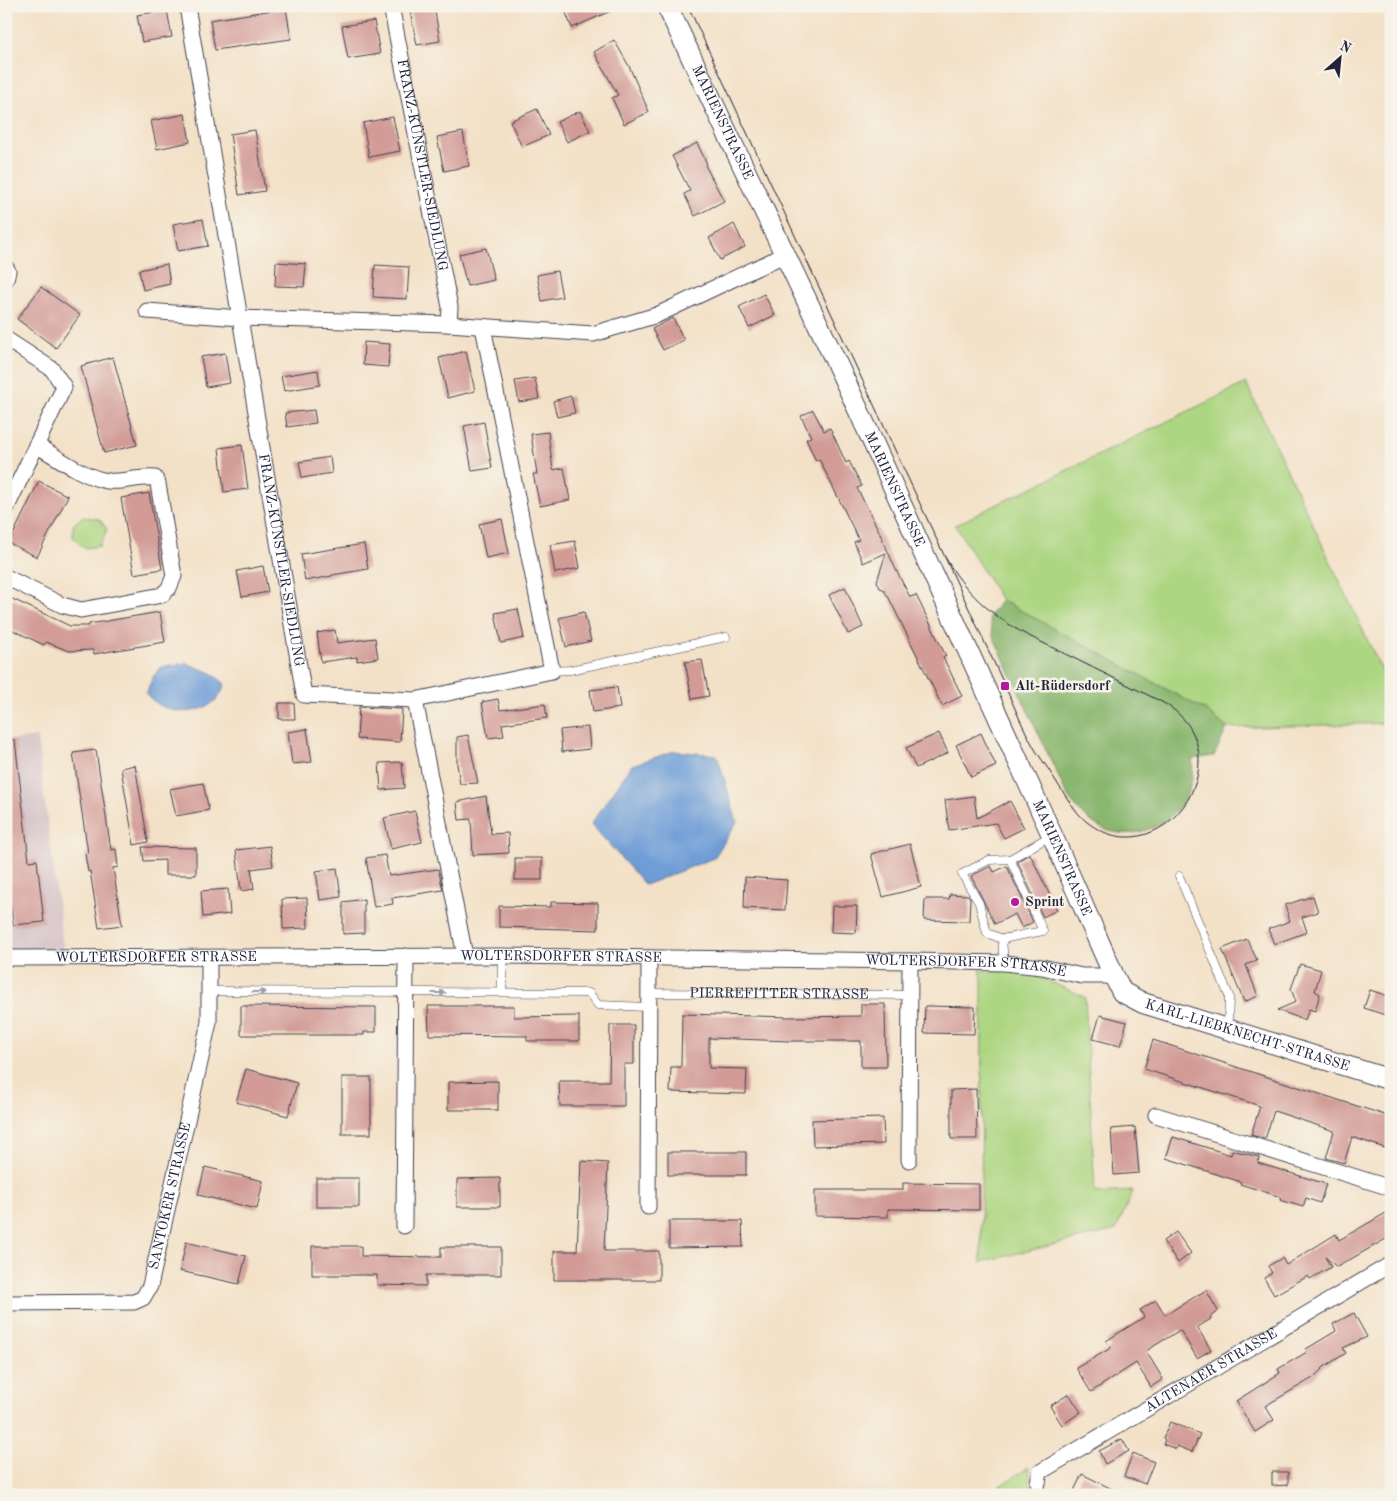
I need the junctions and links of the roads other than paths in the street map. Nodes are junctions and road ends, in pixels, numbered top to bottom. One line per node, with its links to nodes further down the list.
1 (187, 6): 8 (street, FRANZ-KÜNSTLER-SIEDLUNG)
2 (391, 6): 9 (street, FRANZ-KÜNSTLER-SIEDLUNG)
3 (668, 6): 4 (street, MARIENSTRASSE)
4 (786, 254): 10 (street); 18 (street, MARIENSTRASSE)
5 (6, 268): 6 (street)
6 (6, 279)
7 (147, 310): 8 (street)
8 (240, 318): 9 (street); 17 (street, FRANZ-KÜNSTLER-SIEDLUNG)
9 (449, 324): 10 (street)
10 (483, 327): 16 (street)
11 (6, 339): 12 (street)
12 (36, 445): 13 (street); 14 (street)
13 (6, 509)
14 (6, 577)
15 (726, 637): 16 (lane)
16 (552, 671): 17 (street, FRANZ-KÜNSTLER-SIEDLUNG)
17 (415, 700): 23 (street)
18 (1052, 835): 19 (lane); 30 (street, MARIENSTRASSE)
19 (1010, 859): 21 (lane); 21 (lane)
20 (1179, 876): 36 (lane)
21 (1002, 939): 29 (lane)
22 (406, 956): 23 (street, WOLTERSDORFER STRASSE); 26 (street, WOLTERSDORFER STRASSE); 33 (street)
23 (464, 956): 24 (street, WOLTERSDORFER STRASSE)
24 (502, 956): 27 (street, WOLTERSDORFER STRASSE); 32 (lane)
25 (6, 958): 26 (street, WOLTERSDORFER STRASSE)
26 (209, 958): 31 (street, SANTOKER STRASSE)
27 (649, 958): 28 (street, WOLTERSDORFER STRASSE); 35 (street)
28 (910, 961): 29 (street, WOLTERSDORFER STRASSE); 34 (street)
29 (1004, 963): 30 (street, WOLTERSDORFER STRASSE)
30 (1114, 976): 36 (street, KARL-LIEBKNECHT-STRASSE)
31 (210, 991): 33 (lane, one-way to 33); 44 (street, SANTOKER STRASSE)
32 (502, 992): 33 (lane, one-way to 32); 35 (lane, PIERREFITTER STRASSE)
33 (405, 993): 42 (street)
34 (910, 995): 35 (lane, PIERREFITTER STRASSE); 39 (street)
35 (648, 1000): 41 (street)
36 (1228, 1029): 37 (street, KARL-LIEBKNECHT-STRASSE)
37 (1391, 1080)
38 (1156, 1116): 40 (street)
39 (909, 1160)
40 (1391, 1188)
41 (648, 1207)
42 (404, 1226)
43 (1391, 1264): 45 (street, ALTENAER STRASSE)
44 (6, 1303)
45 (1038, 1482)

